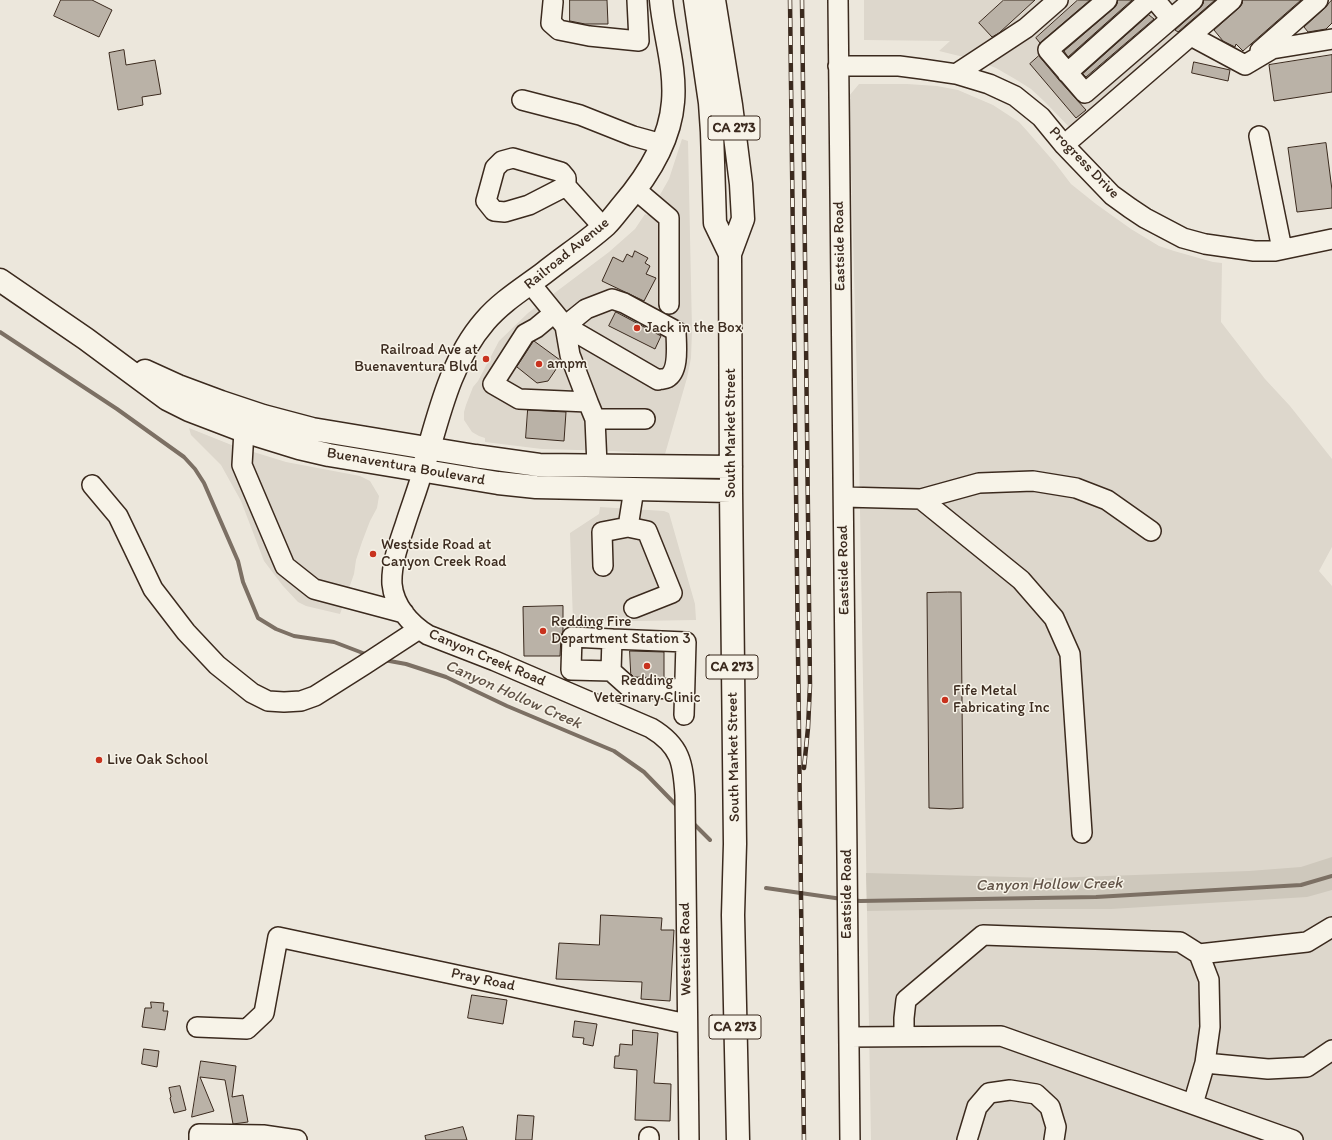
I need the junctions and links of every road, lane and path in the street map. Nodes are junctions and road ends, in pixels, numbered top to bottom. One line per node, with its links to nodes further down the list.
1 (637, 0): 17 (street)
2 (661, 0): 18 (main road, Railroad Avenue)
3 (695, 0): 32 (main road, South Market Street / CA 273)
4 (714, 0): 32 (main road, South Market Street / CA 273)
5 (838, 0): 20 (street, Eastside Road)
6 (1058, 0): 22 (street)
7 (1107, 0): 21 (street)
8 (1149, 0): 21 (street)
9 (1156, 0): 14 (street)
10 (1193, 0): 14 (street)
11 (1232, 0): 15 (street)
12 (1318, 0): 19 (street)
13 (552, 2): 17 (street)
14 (1171, 19): 21 (street)
15 (1191, 36): 19 (street); 26 (street)
16 (1332, 39): 19 (street)
17 (639, 41): 18 (street)
18 (668, 41): 25 (main road, Railroad Avenue)
19 (1244, 65)
20 (838, 66): 22 (street, Progress Drive); 48 (street, Eastside Road)
21 (1067, 72)
22 (956, 74): 26 (street, Progress Drive)
23 (522, 100): 25 (street)
24 (1259, 136): 31 (street)
25 (662, 144): 28 (main road, Railroad Avenue)
26 (1064, 145): 31 (street, Progress Drive)
27 (566, 186): 29 (street)
28 (636, 190): 29 (main road, Railroad Avenue); 35 (street)
29 (603, 227): 34 (main road, Railroad Avenue)
30 (1332, 238): 31 (street, Progress Drive)
31 (1282, 249)
32 (730, 254): 43 (main road, South Market Street / CA 273)
33 (0, 280): 37 (main road, Buenaventura Boulevard)
34 (530, 283): 36 (street); 41 (main road, Railroad Avenue)
35 (669, 304)
36 (560, 319): 36 (street); 38 (street); 38 (street)
37 (106, 353): 40 (main road, Buenaventura Boulevard); 41 (main road, Buenaventura Boulevard)
38 (592, 410): 39 (street); 42 (street)
39 (645, 419)
40 (244, 431): 44 (main road, Buenaventura Boulevard); 54 (street)
41 (429, 448): 42 (main road, Buenaventura Boulevard); 44 (main road, Canyon Creek Road)
42 (598, 465): 43 (main road, Buenaventura Boulevard)
43 (731, 467): 47 (main road, South Market Street / CA 273)
44 (423, 470): 46 (main road, Buenaventura Boulevard); 54 (street, Canyon Creek Road)
45 (92, 485): 55 (street)
46 (634, 489): 47 (main road, Buenaventura Boulevard); 50 (street)
47 (731, 491): 76 (main road, South Market Street / CA 273)
48 (844, 497): 49 (street); 69 (street, Eastside Road)
49 (921, 499): 51 (street); 63 (street)
50 (628, 527): 52 (street); 53 (street)
51 (1151, 531)
52 (603, 566)
53 (634, 608)
54 (404, 613): 55 (street, Canyon Creek Road)
55 (419, 629): 60 (street, Canyon Creek Road)
56 (612, 639): 57 (street); 58 (street); 59 (street)
57 (587, 670): 58 (street); 60 (street)
58 (611, 671): 59 (street)
59 (684, 689): 61 (street)
60 (579, 697): 62 (street, Canyon Creek Road)
61 (684, 715)
62 (680, 759): 66 (street, Westside Road)
63 (1082, 833)
64 (1332, 927): 65 (street)
65 (1199, 954): 68 (street); 71 (street)
66 (687, 1024): 67 (street, Pray Road); 75 (street, Westside Road)
67 (197, 1027)
68 (904, 1036): 69 (street); 72 (street)
69 (849, 1037): 77 (street, Eastside Road)
70 (1332, 1050): 71 (street)
71 (1205, 1063): 72 (street)
72 (1193, 1104): 80 (street)
73 (199, 1140): 74 (street)
74 (297, 1140)
75 (689, 1140)
76 (738, 1140)
77 (850, 1140)
78 (967, 1140): 79 (street)
79 (1054, 1140)
80 (1293, 1140)

